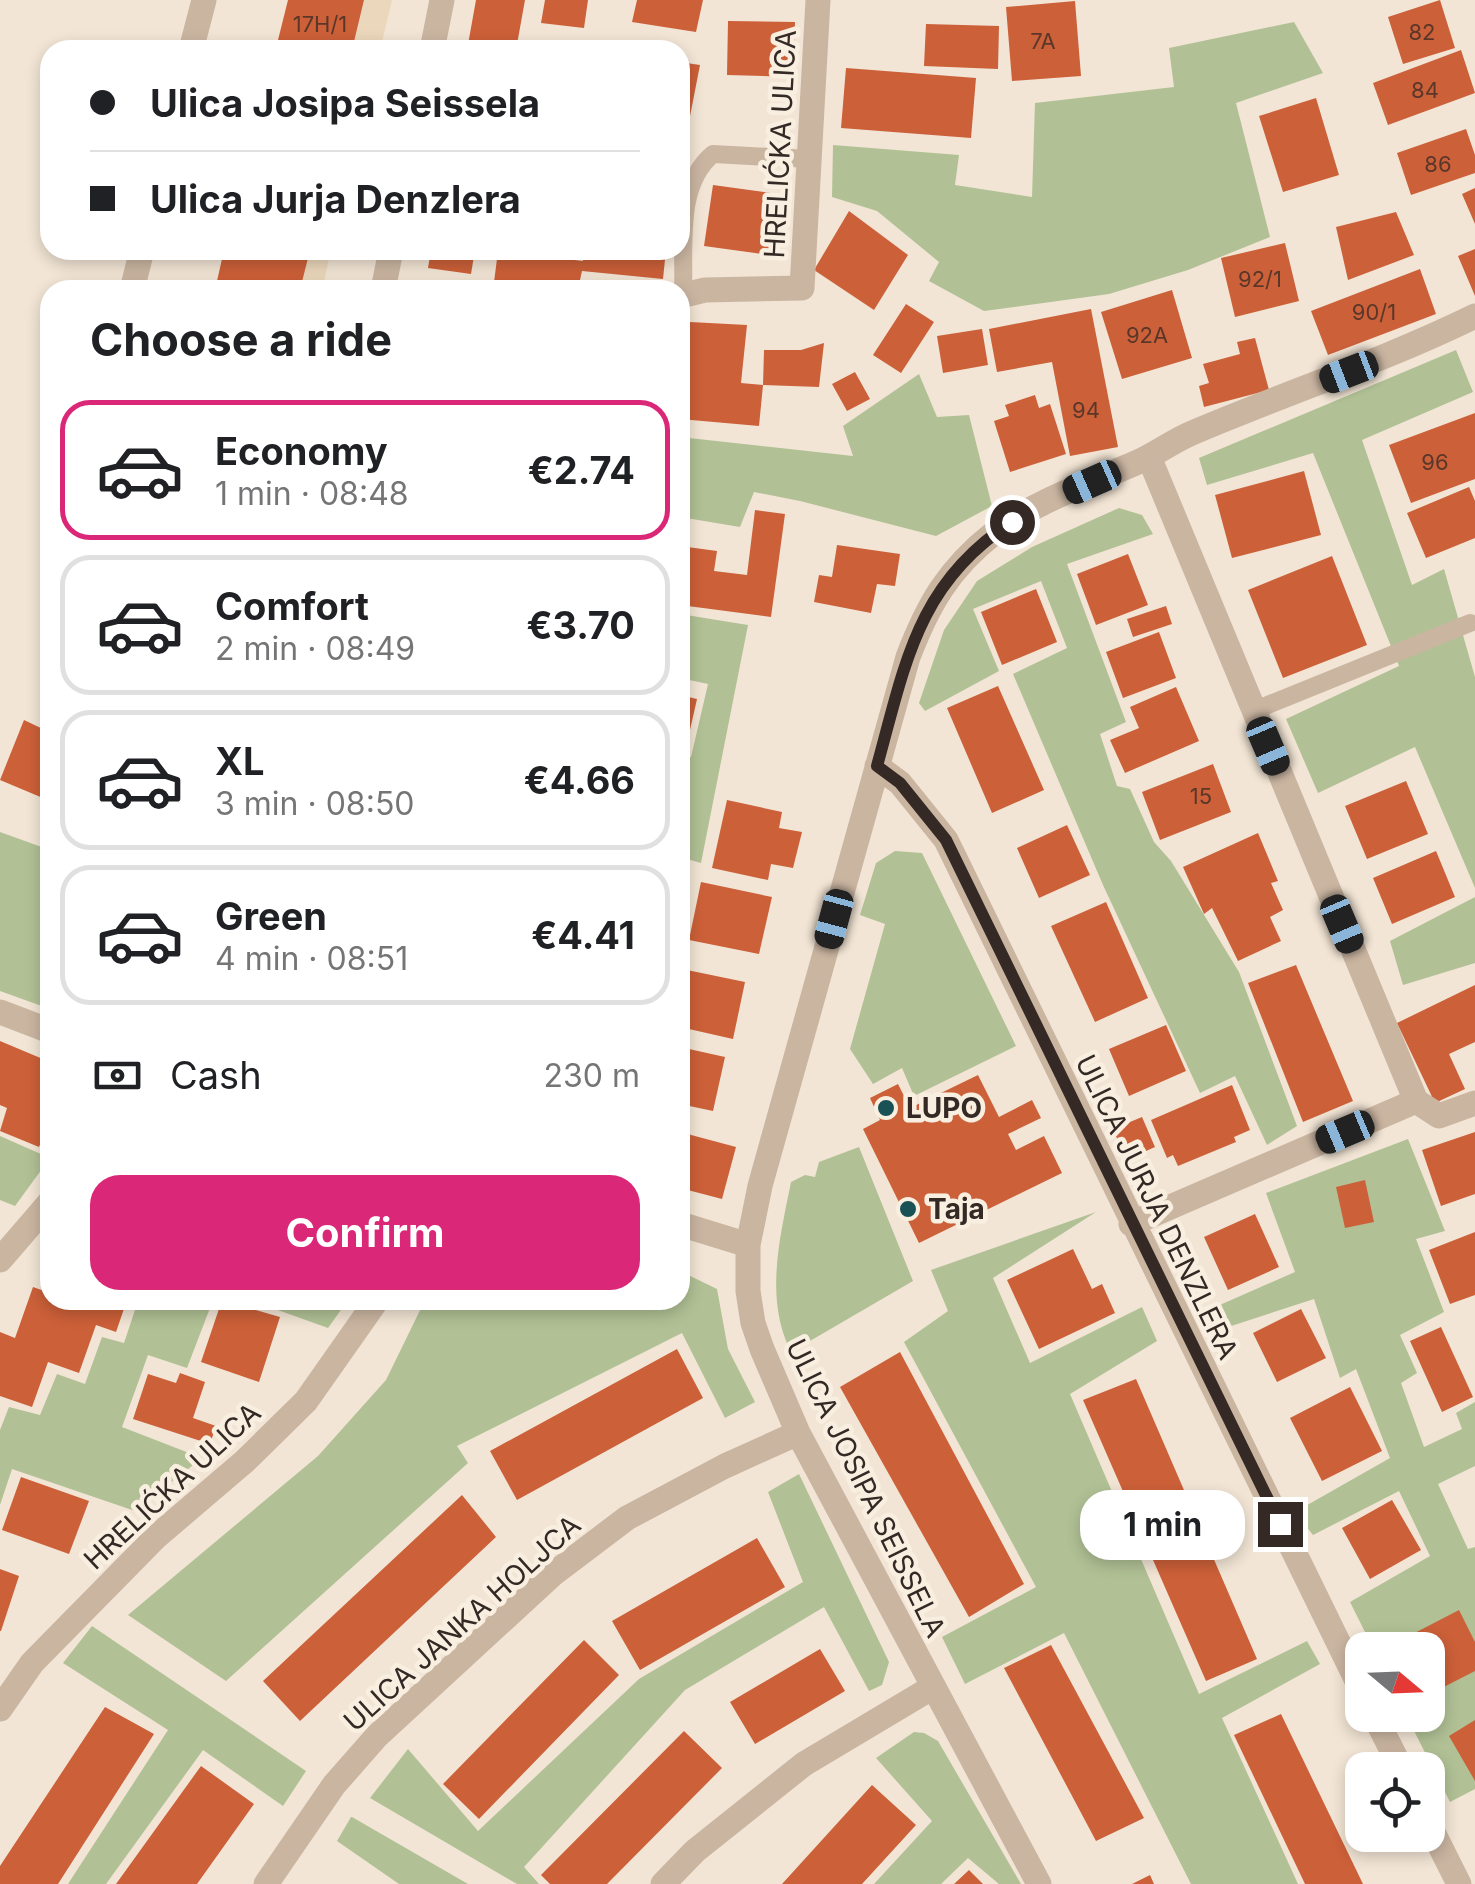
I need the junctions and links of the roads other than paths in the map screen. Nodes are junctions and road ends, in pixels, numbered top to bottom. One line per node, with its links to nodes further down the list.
1 (204, 0): 4 (street)
2 (442, 0): 5 (street)
3 (818, 0): 6 (street, HRELIĆKA ULICA)
4 (194, 40)
5 (434, 40)
6 (809, 159): 7 (lane); 8 (street, HRELIĆKA ULICA)
7 (690, 185)
8 (690, 294)
9 (1475, 316): 10 (street, ULICA JOSIPA SEISSELA)
10 (1149, 457): 12 (street); 13 (street, ULICA JOSIPA SEISSELA)
11 (1470, 623): 12 (lane)
12 (1252, 710): 16 (street)
13 (877, 766): 19 (street, ULICA JURJA DENZLERA); 21 (street, ULICA JOSIPA SEISSELA)
14 (0, 1012): 15 (street)
15 (40, 1028)
16 (1416, 1101): 17 (street); 19 (street)
17 (1475, 1103)
18 (40, 1214): 22 (street)
19 (1131, 1224): 25 (street, ULICA JURJA DENZLERA)
20 (690, 1227): 21 (street)
21 (748, 1244): 24 (street, ULICA JOSIPA SEISSELA)
22 (0, 1260)
23 (371, 1310): 27 (street, HRELIĆKA ULICA)
24 (798, 1433): 26 (street, ULICA JOSIPA SEISSELA); 29 (street, ULICA JANKA HOLJCA)
25 (1345, 1657)
26 (932, 1687): 30 (street); 31 (street, ULICA JOSIPA SEISSELA)
27 (0, 1709)
28 (1443, 1852): 32 (street)
29 (266, 1884)
30 (663, 1884)
31 (1039, 1884)
32 (1459, 1884)

